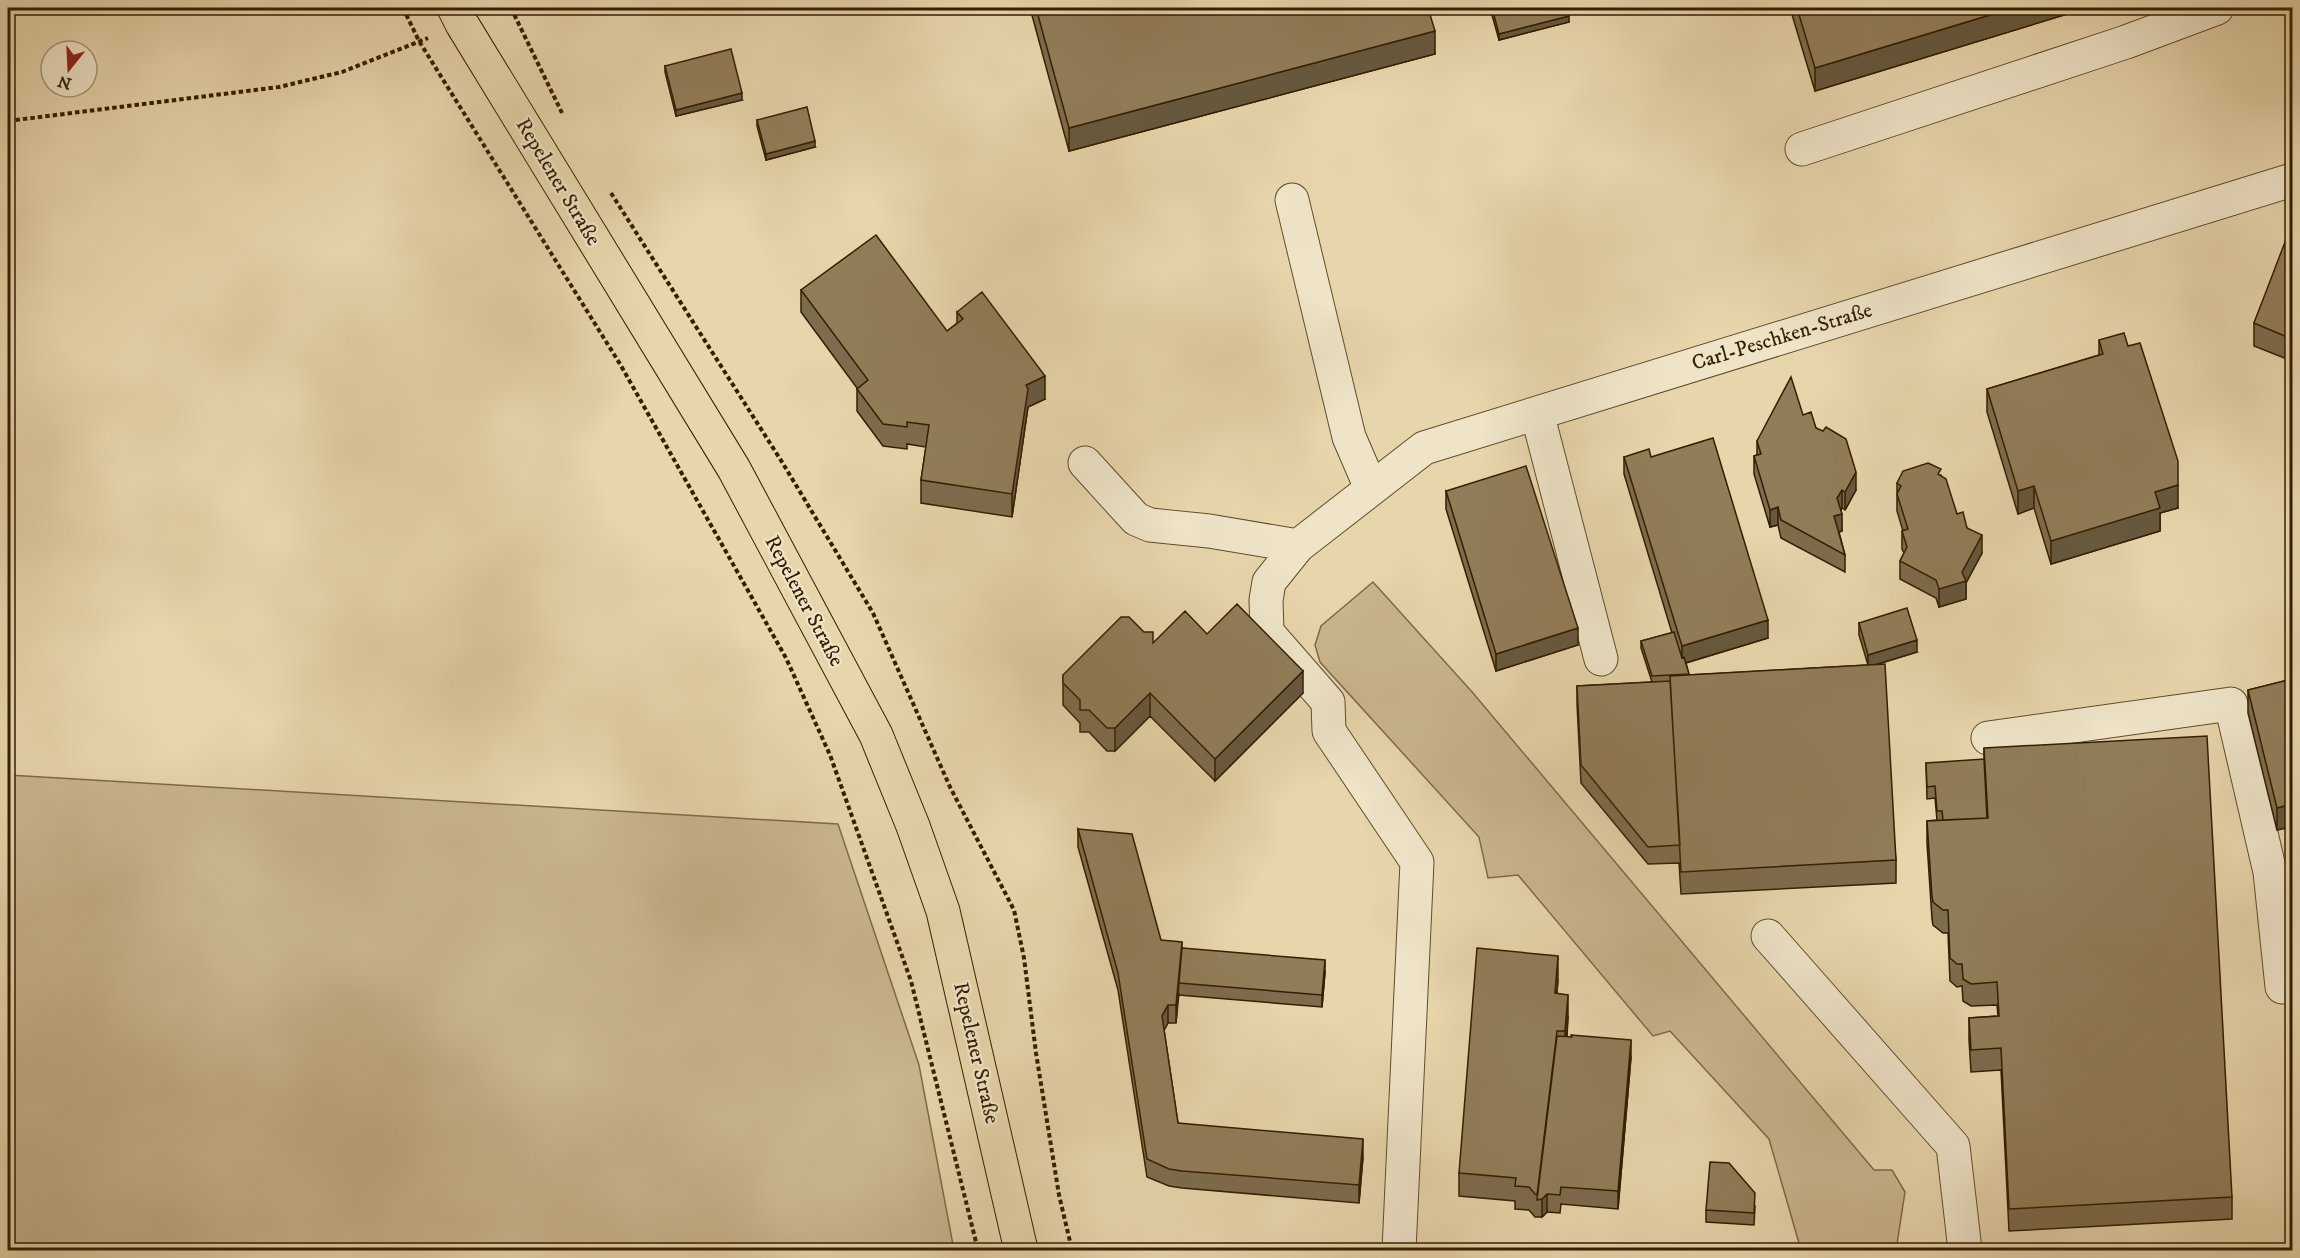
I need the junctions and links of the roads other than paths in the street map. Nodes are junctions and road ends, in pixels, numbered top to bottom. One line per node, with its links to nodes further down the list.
1 (2217, 8): 3 (street)
2 (458, 16): 14 (main road, Repelener Straße)
3 (1802, 149)
4 (2292, 180): 6 (street, Carl-Peschken-Straße)
5 (1292, 200): 8 (street)
6 (1537, 413): 8 (street, Carl-Peschken-Straße); 10 (street)
7 (1085, 463): 9 (street)
8 (1371, 488): 9 (street, Carl-Peschken-Straße)
9 (1298, 546): 15 (street, Carl-Peschken-Straße)
10 (1601, 659)
11 (1988, 738): 13 (street)
12 (1768, 936): 16 (street)
13 (2292, 984)
14 (1021, 1251)
15 (1399, 1251)
16 (1965, 1251)

